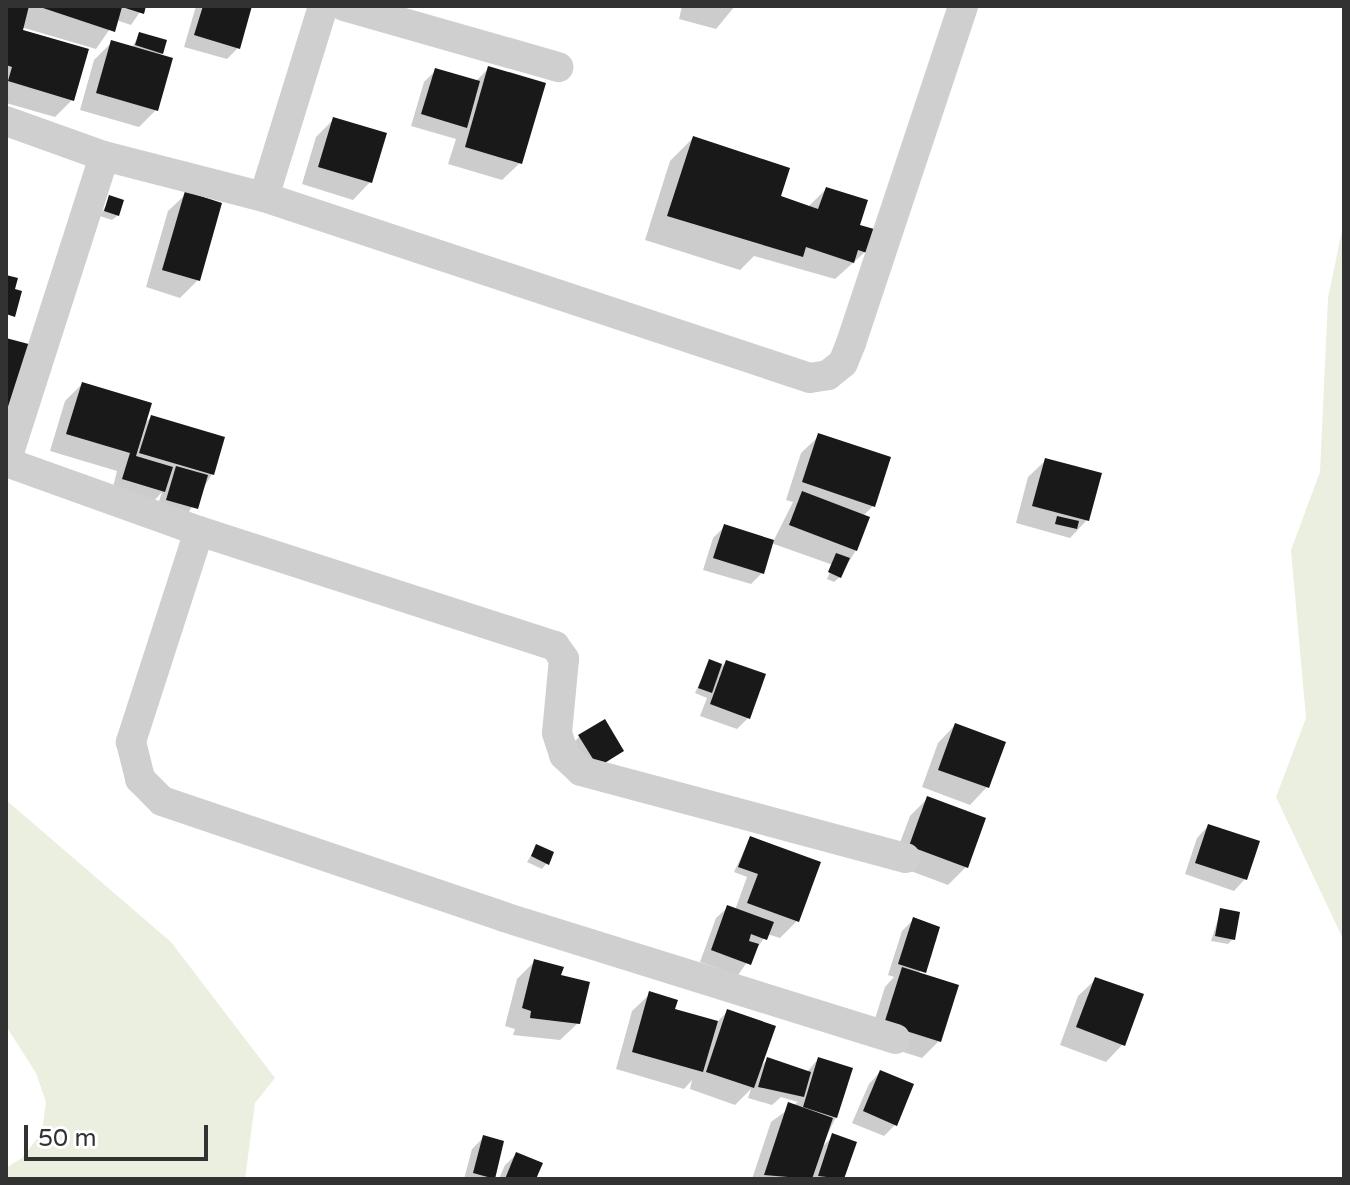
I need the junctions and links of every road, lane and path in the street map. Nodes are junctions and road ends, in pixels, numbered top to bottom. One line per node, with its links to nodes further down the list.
1 (323, 6): 7 (street)
2 (344, 6): 4 (street)
3 (963, 6): 7 (street)
4 (558, 67)
5 (6, 121): 6 (street)
6 (104, 156): 7 (street); 8 (street)
7 (264, 197)
8 (6, 462): 9 (street)
9 (199, 531): 10 (street); 11 (street)
10 (906, 858)
11 (895, 1039)

